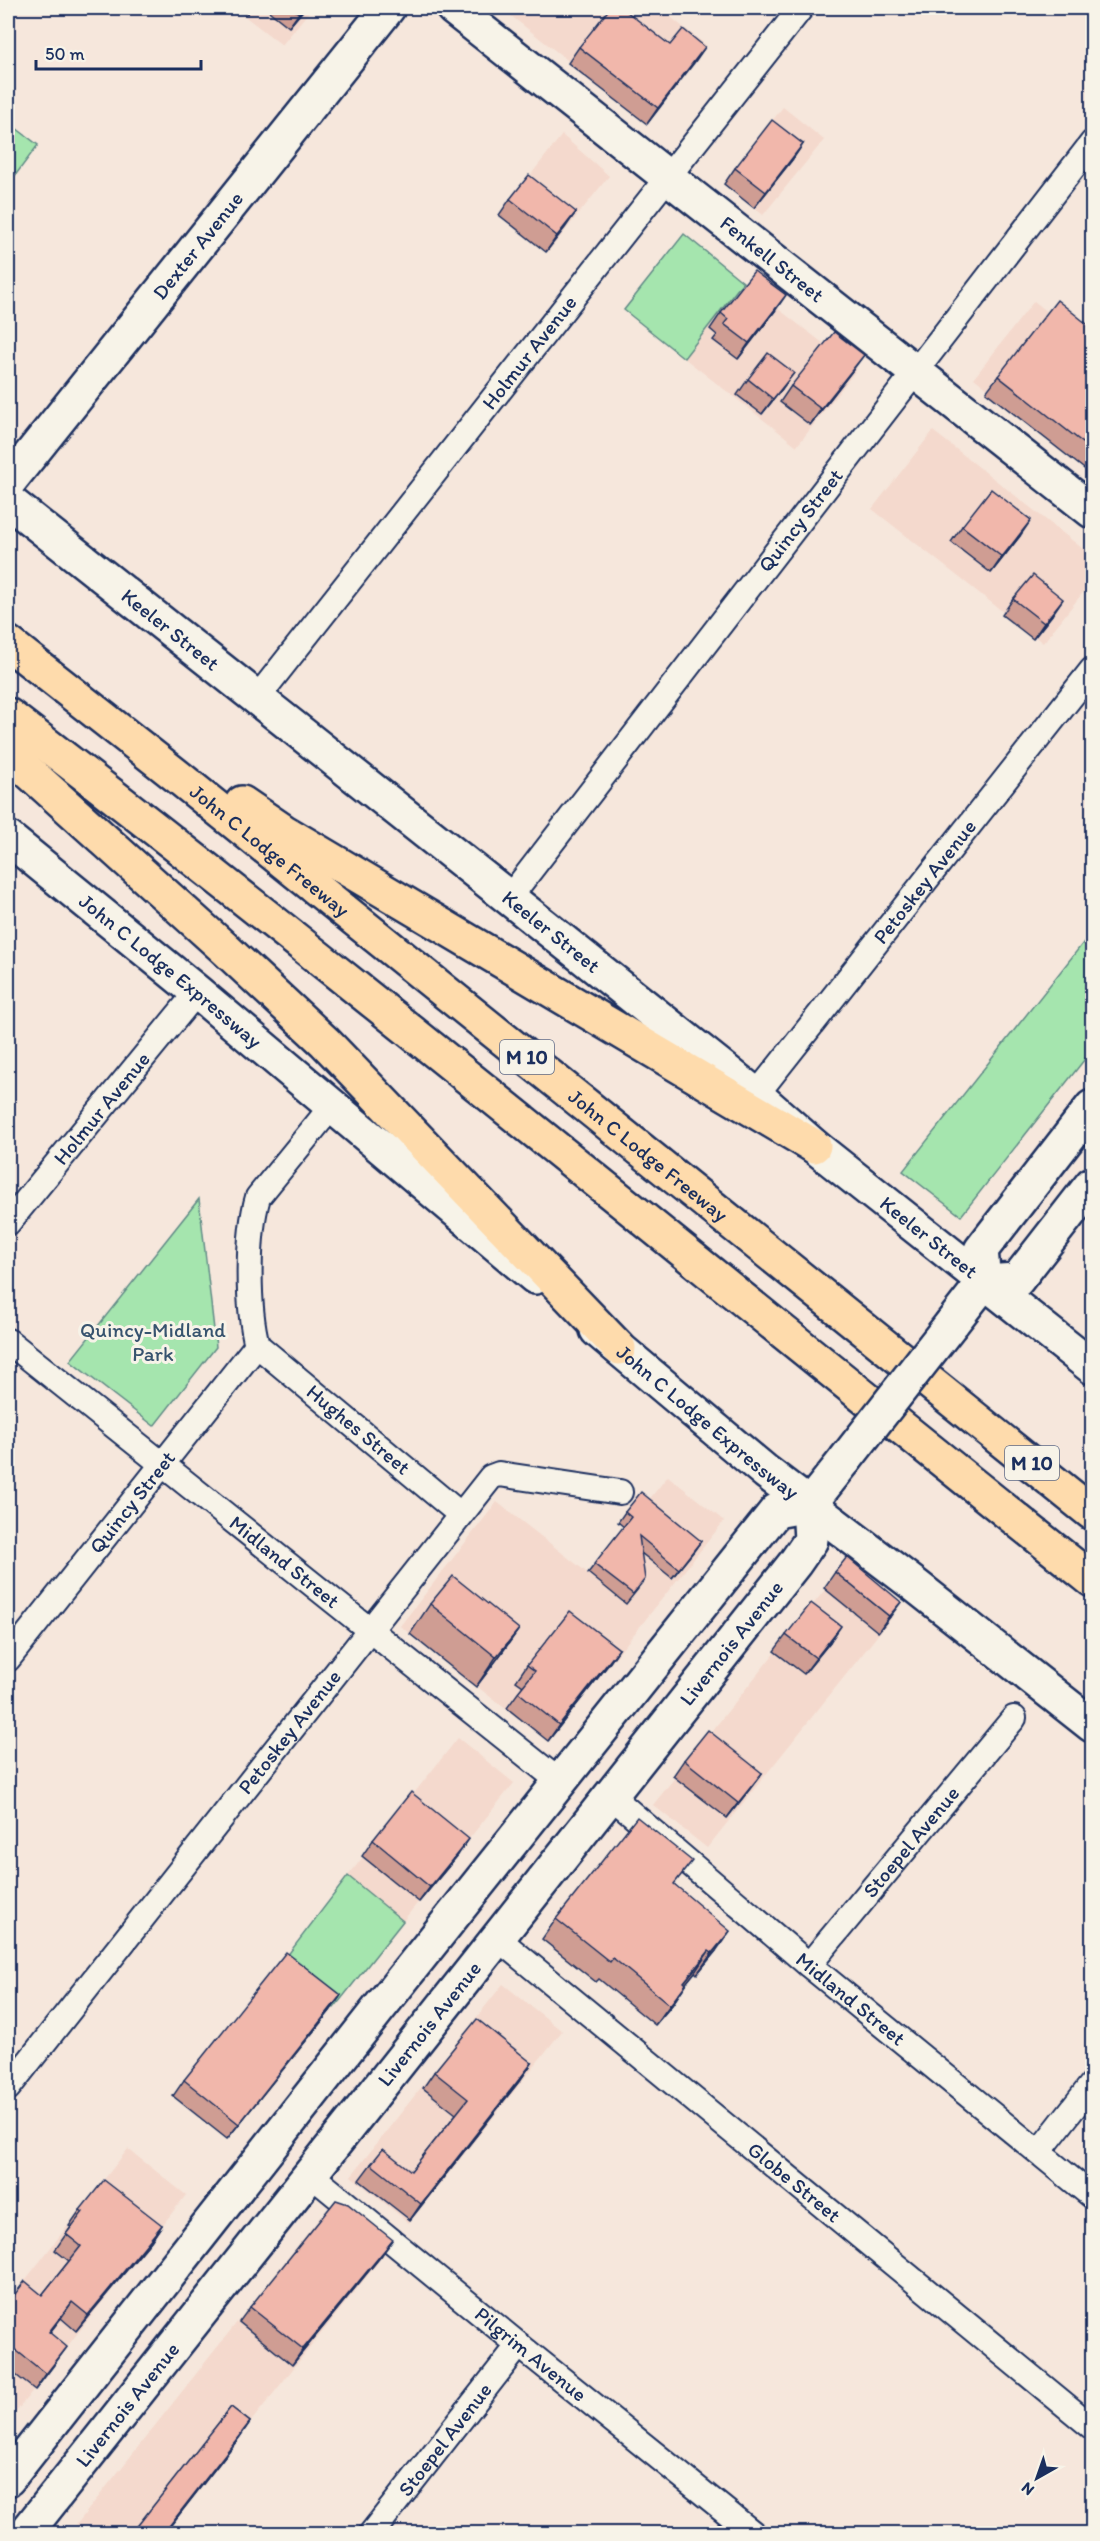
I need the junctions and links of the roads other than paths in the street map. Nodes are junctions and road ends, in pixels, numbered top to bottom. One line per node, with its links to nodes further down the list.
1 (388, 8): 7 (street, Dexter Avenue)
2 (453, 8): 5 (street, Fenkell Street)
3 (801, 8): 5 (street, Holmur Avenue)
4 (1092, 143): 6 (street, Quincy Street)
5 (668, 176): 6 (street, Fenkell Street); 12 (street, Holmur Avenue)
6 (915, 370): 9 (street, Fenkell Street); 17 (street, Quincy Street)
7 (8, 483)
8 (8, 501): 12 (street, Keeler Street)
9 (1092, 511)
10 (8, 643): 13 (highway, John C Lodge Freeway / M 10)
11 (1092, 670): 19 (street, Petoskey Avenue)
12 (257, 698): 17 (street, Keeler Street)
13 (82, 702): 22 (highway); 33 (highway, John C Lodge Freeway / M 10)
14 (8, 715): 35 (highway, M 10)
15 (8, 753): 28 (highway)
16 (8, 838): 18 (street, John C Lodge Expressway)
17 (509, 898): 19 (street, Keeler Street)
18 (196, 992): 20 (street, John C Lodge Expressway); 24 (street, Holmur Avenue)
19 (756, 1095): 22 (street, Keeler Street)
20 (332, 1106): 27 (street); 28 (street, John C Lodge Expressway)
21 (1092, 1107): 25 (street)
22 (814, 1146): 25 (street, Keeler Street)
23 (1092, 1184): 25 (street)
24 (8, 1223)
25 (984, 1282): 29 (street, Keeler Street); 32 (street, bridge)
26 (8, 1341): 30 (street, Midland Street)
27 (256, 1345): 30 (street, Quincy Street); 34 (street, Hughes Street)
28 (619, 1348): 32 (street, John C Lodge Expressway)
29 (1092, 1367)
30 (162, 1465): 36 (street, Midland Street); 38 (street, Quincy Street)
31 (620, 1492): 34 (street, Petoskey Avenue)
32 (809, 1505): 37 (street); 40 (street, John C Lodge Expressway); 42 (street, Livernois Avenue)
33 (1092, 1513)
34 (461, 1515): 36 (street, Petoskey Avenue)
35 (1092, 1580)
36 (369, 1630): 41 (street, Midland Street); 48 (street, Petoskey Avenue)
37 (681, 1630): 41 (street); 43 (street)
38 (8, 1659)
39 (1014, 1718): 45 (street, Stoepel Avenue)
40 (1089, 1720)
41 (560, 1782): 46 (street)
42 (611, 1796): 43 (street, Livernois Avenue); 45 (street, Midland Street)
43 (549, 1872): 44 (street, Livernois Avenue)
44 (496, 1937): 50 (street, Livernois Avenue); 55 (street, Globe Street)
45 (809, 1965): 49 (street, Midland Street)
46 (380, 2007): 52 (street); 54 (street)
47 (1092, 2084): 49 (street)
48 (8, 2088)
49 (1039, 2152): 51 (street, Midland Street)
50 (310, 2174): 52 (street, Livernois Avenue); 53 (street, Pilgrim Avenue)
51 (1092, 2196)
52 (252, 2247): 59 (street, Livernois Avenue)
53 (519, 2345): 58 (street, Pilgrim Avenue); 60 (street, Stoepel Avenue)
54 (105, 2355): 56 (street); 57 (street)
55 (1092, 2427)
56 (8, 2479)
57 (8, 2526)
58 (747, 2531)
59 (25, 2534)
60 (371, 2534)

